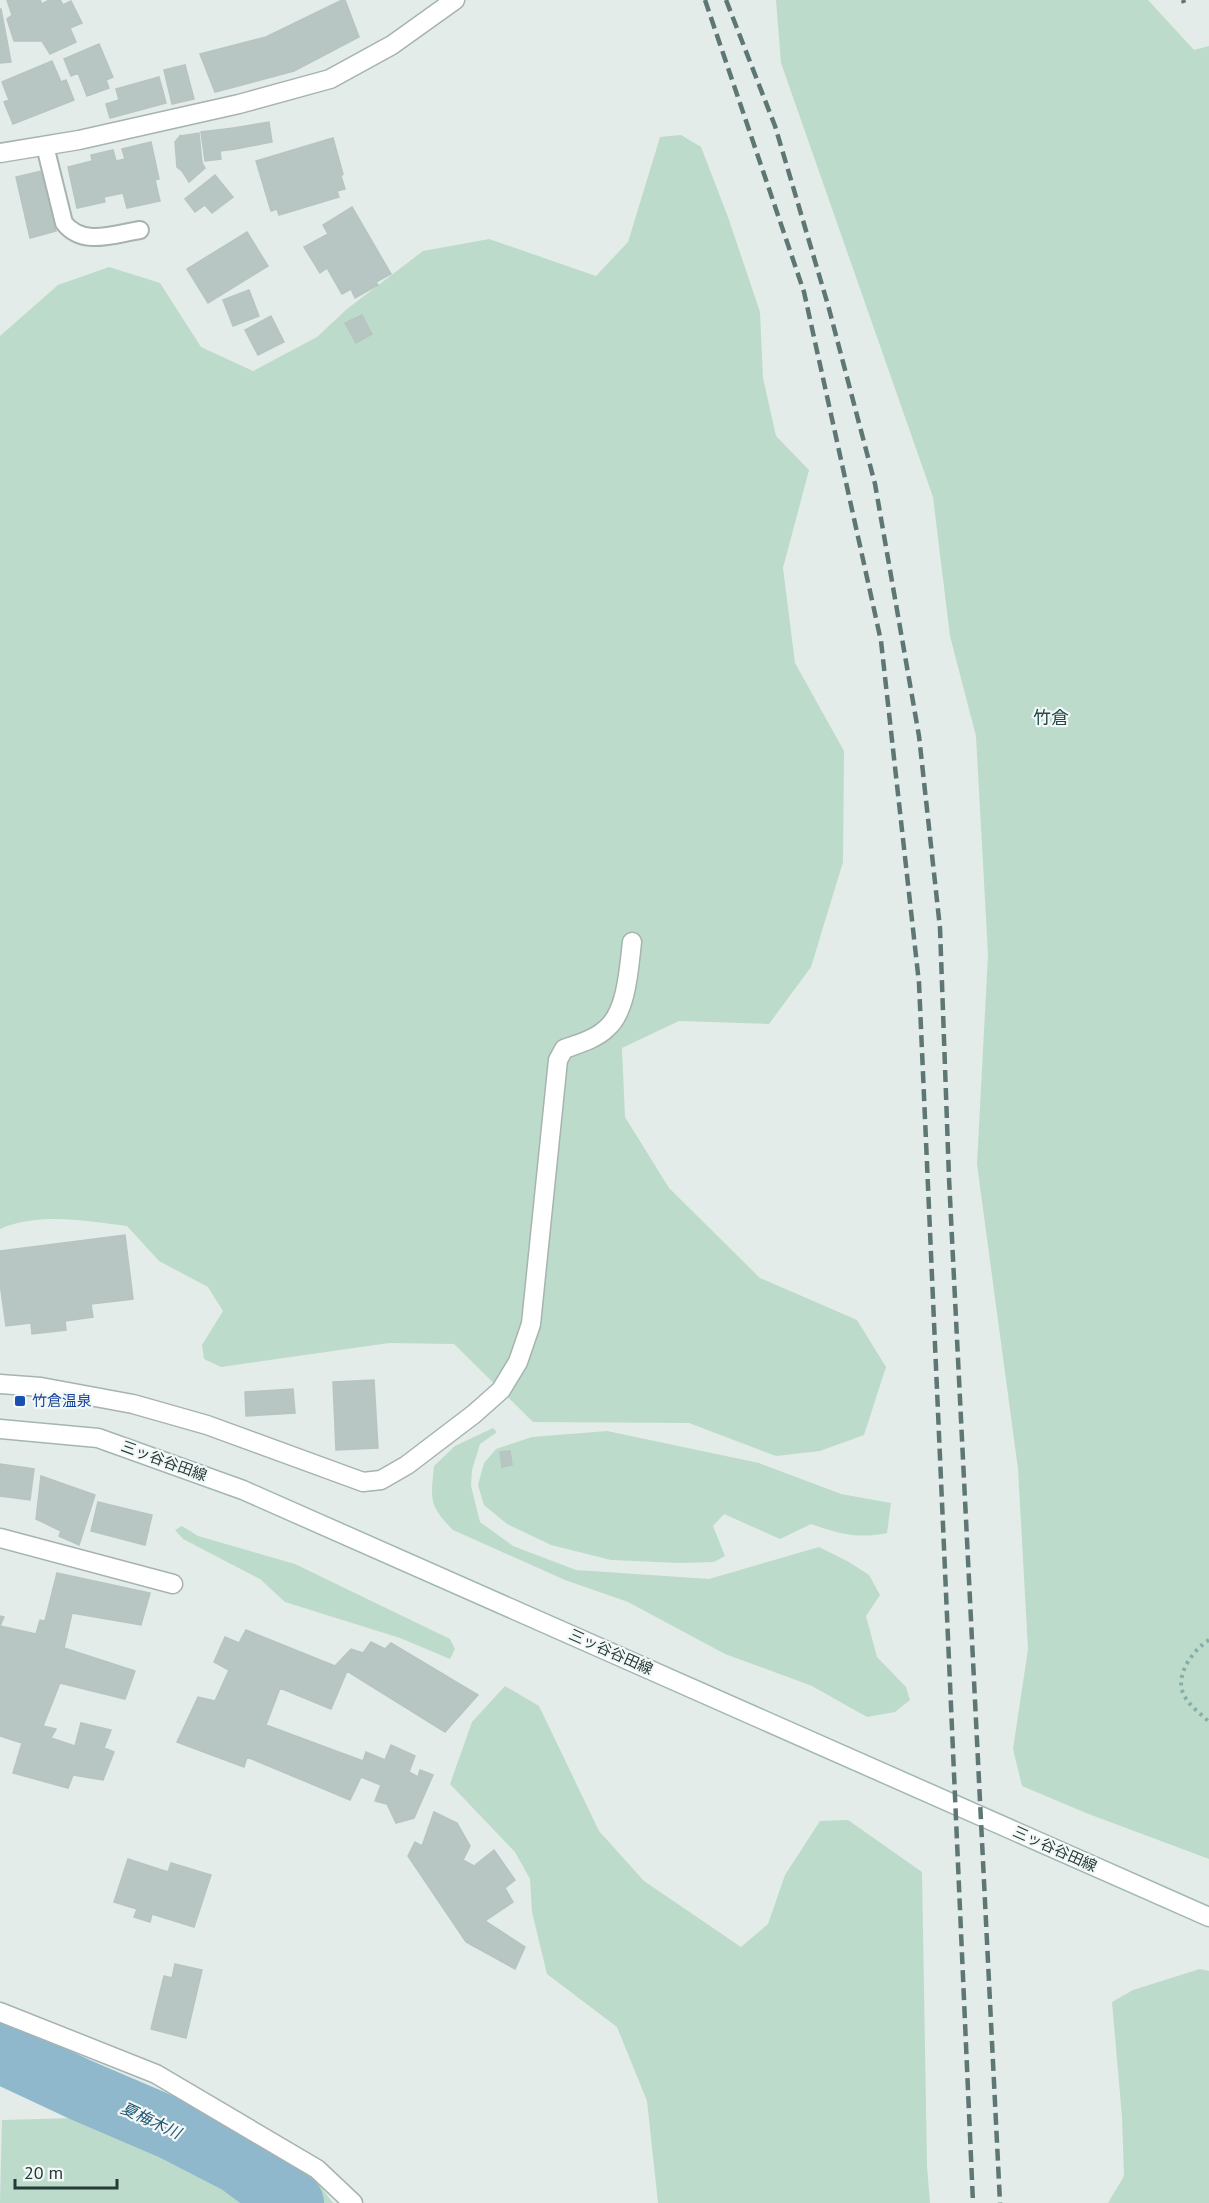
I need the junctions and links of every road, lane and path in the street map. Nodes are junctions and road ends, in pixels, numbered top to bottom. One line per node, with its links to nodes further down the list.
1 (455, 0): 2 (street)
2 (45, 146): 3 (street); 4 (lane)
3 (0, 153)
4 (140, 230)
5 (632, 942): 6 (street)
6 (0, 1384)
7 (0, 1429): 12 (street, 三ッ谷谷田線)
8 (0, 1538): 9 (street)
9 (173, 1584)
10 (1209, 1640): 11 (path)
11 (1209, 1722)
12 (1209, 1917)
13 (0, 2012): 14 (street)
14 (353, 2203)

